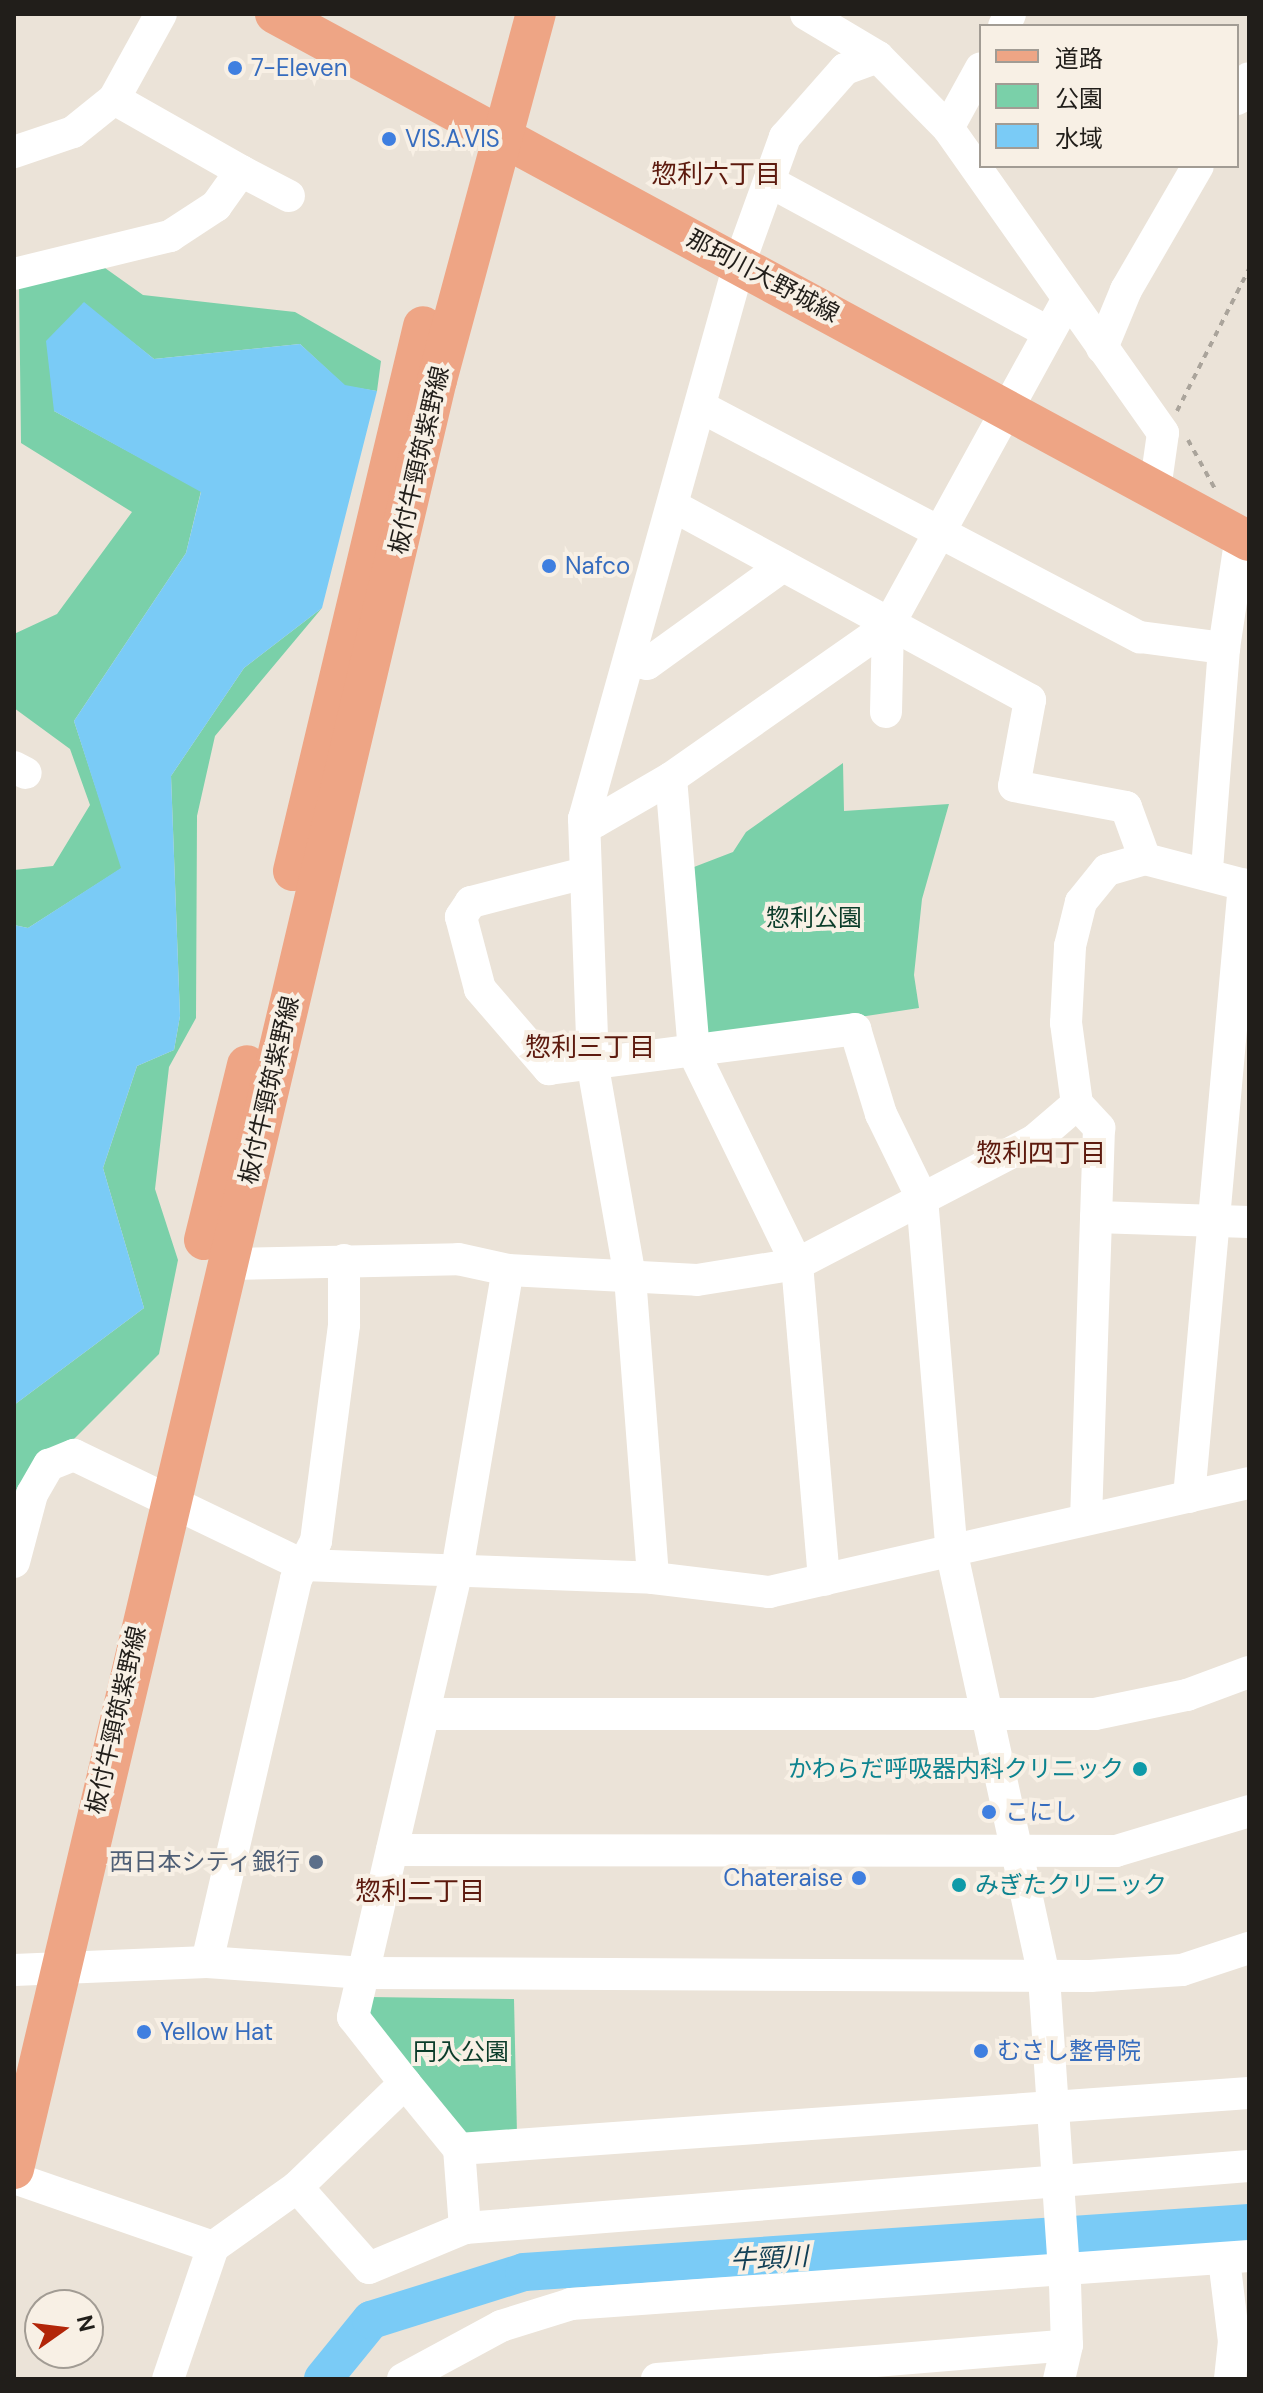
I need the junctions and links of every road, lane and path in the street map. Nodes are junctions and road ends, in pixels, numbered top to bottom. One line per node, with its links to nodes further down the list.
1 (161, 14): 10 (street)
2 (275, 14): 12 (main road, 那珂川大野城線)
3 (510, 14): 12 (main road, 板付牛頸筑紫野線)
4 (536, 14): 12 (main road, 板付牛頸筑紫野線)
5 (806, 14): 6 (street)
6 (878, 57): 11 (street); 16 (street)
7 (979, 77): 11 (street)
8 (1249, 78): 9 (street)
9 (1239, 96)
10 (114, 99): 13 (street); 15 (street)
11 (948, 128): 21 (street)
12 (489, 132): 18 (main road, 那珂川大野城線); 52 (main road, 板付牛頸筑紫野線); 57 (main road, 板付牛頸筑紫野線)
13 (14, 152)
14 (1197, 168): 23 (street)
15 (241, 171): 17 (street); 20 (street)
16 (772, 183): 18 (street); 22 (street)
17 (289, 196)
18 (740, 261): 24 (street); 25 (main road, 那珂川大野城線)
19 (1249, 269): 26 (path)
20 (14, 274)
21 (1068, 299): 22 (street); 23 (street)
22 (1046, 331): 25 (street)
23 (1102, 348): 28 (street)
24 (701, 407): 30 (street); 31 (street)
25 (1005, 412): 28 (main road, 那珂川大野城線); 31 (street)
26 (1175, 416)
27 (1182, 430): 29 (path)
28 (1155, 489): 32 (main road, 那珂川大野城線)
29 (1219, 496)
30 (675, 507): 33 (street); 36 (street)
31 (941, 529): 34 (street); 35 (street)
32 (1245, 538): 35 (street)
33 (783, 566): 34 (street); 36 (street)
34 (888, 626): 37 (street); 38 (street); 40 (street)
35 (1224, 648): 41 (street)
36 (632, 661): 39 (street)
37 (886, 712)
38 (671, 778): 39 (street); 44 (street)
39 (584, 819): 42 (street)
40 (1145, 859): 41 (street); 46 (street)
41 (1207, 869): 43 (street)
42 (581, 874): 45 (street); 45 (street)
43 (1247, 885): 49 (street)
44 (694, 1053): 45 (street); 47 (street); 53 (street)
45 (593, 1067): 55 (street)
46 (1077, 1104): 47 (street); 48 (street)
47 (922, 1198): 53 (street); 61 (street)
48 (1096, 1217): 49 (street); 59 (street)
49 (1214, 1219): 50 (street); 58 (street)
50 (1249, 1222)
51 (344, 1260): 52 (street); 54 (street); 62 (street)
52 (227, 1264): 57 (main road, 板付牛頸筑紫野線)
53 (797, 1264): 55 (street); 65 (street)
54 (508, 1270): 55 (street); 63 (street)
55 (630, 1277): 64 (street)
56 (1249, 1483): 58 (street)
57 (157, 1495): 60 (street); 62 (street); 74 (main road, 板付牛頸筑紫野線)
58 (1189, 1497): 59 (street)
59 (1086, 1519): 61 (street)
60 (16, 1551)
61 (952, 1554): 65 (street); 68 (street)
62 (303, 1565): 63 (street); 73 (street)
63 (457, 1570): 64 (street); 67 (street)
64 (653, 1578): 65 (street)
65 (824, 1580)
66 (1249, 1672): 68 (street)
67 (424, 1714): 68 (street); 70 (street)
68 (988, 1719): 71 (street)
69 (1249, 1811): 71 (street)
70 (392, 1850): 71 (street); 75 (street)
71 (1017, 1852): 76 (street)
72 (1249, 1948): 76 (street)
73 (207, 1962): 74 (street); 75 (street)
74 (35, 1969): 77 (main road, 板付牛頸筑紫野線); 83 (main road, 板付牛頸筑紫野線)
75 (364, 1973): 76 (street); 78 (street)
76 (1044, 1977): 80 (street)
77 (14, 2058)
78 (405, 2083): 81 (street); 86 (street)
79 (1249, 2093): 80 (street)
80 (1053, 2109): 81 (street); 85 (street)
81 (459, 2149): 87 (street)
82 (1249, 2166): 85 (street)
83 (14, 2169)
84 (14, 2178): 88 (street)
85 (1058, 2184): 87 (street); 90 (street)
86 (297, 2187): 87 (street); 88 (street)
87 (465, 2228)
88 (213, 2247): 93 (street)
89 (1236, 2257): 90 (street); 91 (street)
90 (1065, 2278): 92 (street); 94 (street)
91 (1242, 2341): 97 (street)
92 (1067, 2345): 95 (street); 96 (street)
93 (168, 2379)
94 (403, 2379)
95 (657, 2379)
96 (1059, 2379)
97 (1230, 2379)

